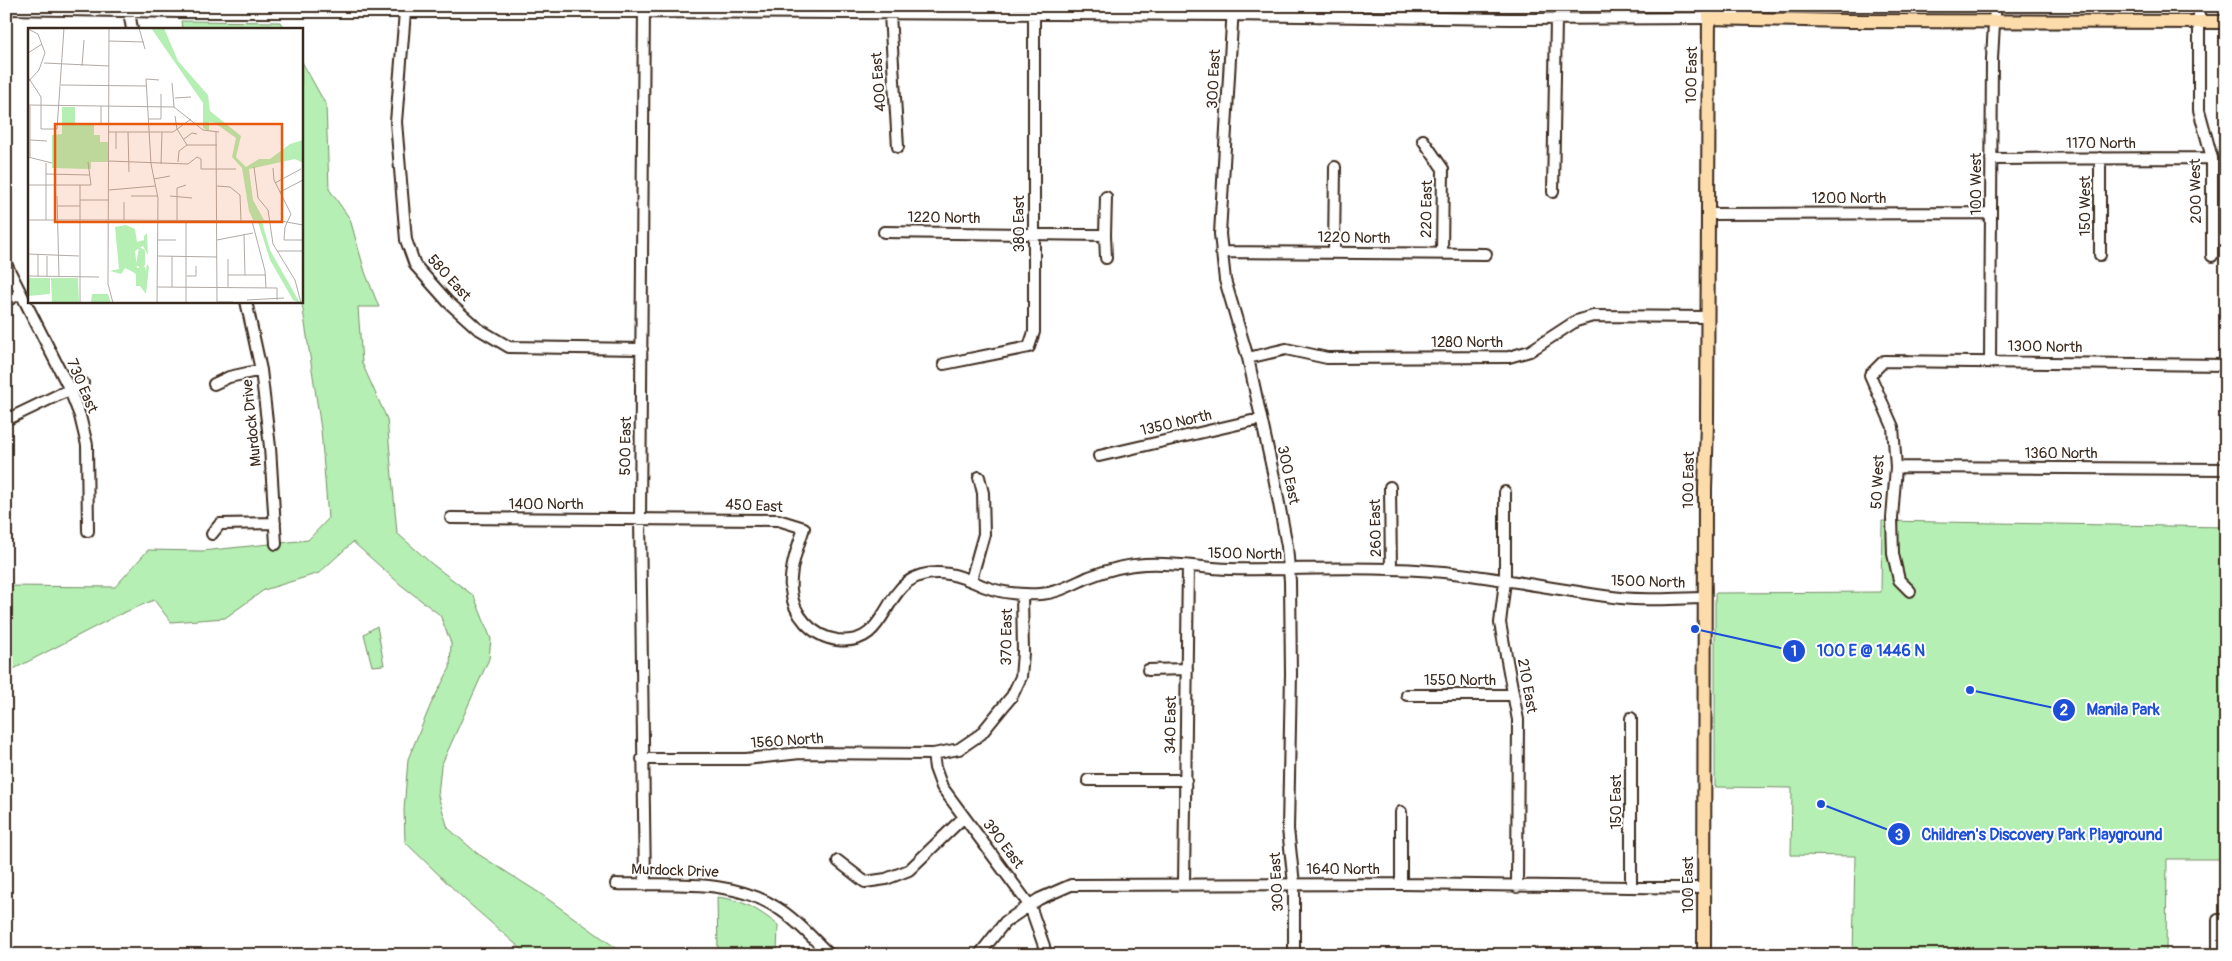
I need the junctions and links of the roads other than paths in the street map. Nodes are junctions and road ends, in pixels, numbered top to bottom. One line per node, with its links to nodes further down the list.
1 (1995, 6): 14 (street, 100 West)
2 (2199, 6): 15 (street, 200 West)
3 (129, 8): 4 (street); 5 (street); 17 (street)
4 (6, 9)
5 (296, 9): 9 (street)
6 (644, 9): 9 (street); 11 (street); 43 (street, 500 East)
7 (948, 11): 11 (street); 12 (street)
8 (1233, 11): 12 (street); 13 (street); 31 (street, 300 East)
9 (405, 12): 43 (street, 580 East)
10 (1709, 12): 13 (street); 14 (main road); 27 (main road, 100 East)
11 (890, 14): 19 (street, 400 East)
12 (1034, 14): 29 (street, 380 East)
13 (1556, 19): 24 (street)
14 (1996, 21): 15 (main road); 22 (street, 100 West)
15 (2199, 22): 16 (main road); 21 (street, 200 West)
16 (2226, 22)
17 (132, 28)
18 (1423, 140): 33 (street, 220 East)
19 (898, 147)
20 (2100, 158): 21 (street, 1170 North); 22 (street, 1170 North); 35 (street, 150 West)
21 (2212, 158): 36 (street, 200 West)
22 (1991, 159): 26 (street, 100 West)
23 (1335, 167): 32 (street)
24 (1553, 192)
25 (1106, 196): 30 (street)
26 (1991, 213): 27 (street, 1200 North); 45 (street, 100 West)
27 (1708, 214): 42 (main road, 100 East)
28 (884, 232): 29 (street, 1220 North)
29 (1034, 234): 30 (street, 1220 North); 46 (street, 380 East)
30 (1105, 235): 37 (street)
31 (1221, 252): 32 (street, 1220 North); 44 (street, 300 East)
32 (1334, 252): 33 (street, 1220 North)
33 (1442, 254): 34 (street, 1220 North)
34 (1486, 254)
35 (2100, 255)
36 (2212, 256)
37 (1106, 258)
38 (6, 264): 39 (street, 730 East)
39 (21, 293): 40 (street); 52 (street, 730 East)
40 (6, 301)
41 (246, 302): 48 (street, Murdock Drive)
42 (1707, 317): 44 (street, 1280 North); 74 (main road, 100 East)
43 (642, 349): 62 (street, 500 East)
44 (1248, 358): 53 (street, 300 East)
45 (1990, 361): 47 (street, 1300 North); 49 (street, 1300 North)
46 (944, 364)
47 (2226, 365)
48 (261, 370): 51 (street); 63 (street, Murdock Drive)
49 (1870, 375): 56 (street, 50 West)
50 (83, 383): 52 (street)
51 (214, 384)
52 (69, 388): 54 (street); 64 (street, 730 East)
53 (1260, 419): 55 (street, 1350 North); 69 (street, 300 East)
54 (6, 420)
55 (1099, 456)
56 (1896, 467): 57 (street, 1360 North); 72 (street, 50 West)
57 (2226, 469)
58 (980, 477): 70 (street)
59 (1390, 487): 68 (street, 260 East)
60 (1505, 492): 71 (street, 210 East)
61 (451, 518): 62 (street, 1400 North)
62 (640, 519): 75 (street, 450 East); 82 (street, 500 East)
63 (275, 524): 65 (street); 66 (street, Murdock Drive)
64 (88, 530)
65 (212, 534)
66 (276, 544)
67 (1188, 566): 69 (street, 1500 North); 73 (street, 1500 North); 76 (street, 340 East)
68 (1392, 569): 69 (street, 1500 North); 71 (street, 1500 North)
69 (1289, 570): 90 (street, 300 East)
70 (971, 580): 73 (street, 1500 North); 75 (street, 1500 North)
71 (1505, 581): 74 (street, 1500 North); 79 (street, 210 East)
72 (1910, 591)
73 (1022, 594): 81 (street, 370 East)
74 (1705, 598): 95 (main road, 100 East)
75 (822, 635)
76 (1187, 669): 77 (street); 84 (street, 340 East)
77 (1148, 670)
78 (1407, 695): 79 (street, 1550 North)
79 (1514, 695): 94 (street, 210 East)
80 (1631, 718): 93 (street, 150 East)
81 (933, 754): 82 (street, 1560 North); 86 (street, 390 East)
82 (642, 759): 92 (street, 500 East)
83 (1088, 780): 84 (street)
84 (1186, 780): 89 (street, 340 East)
85 (1401, 812): 91 (street)
86 (964, 817): 87 (street); 96 (street, 390 East)
87 (838, 861)
88 (616, 884): 92 (street, Murdock Drive)
89 (1184, 884): 90 (street, 1640 North); 96 (street, 1640 North)
90 (1294, 884): 91 (street, 1640 North); 101 (street, 300 East)
91 (1401, 884): 94 (street, 1640 North)
92 (645, 885): 98 (street, Murdock Drive)
93 (1631, 886): 94 (street, 1640 North); 95 (street, 1640 North)
94 (1517, 887)
95 (1704, 888): 102 (main road, 100 East)
96 (1030, 906): 99 (street, 1640 North); 100 (street, 390 East)
97 (2222, 920): 103 (street)
98 (830, 955)
99 (979, 955)
100 (1045, 955)
101 (1296, 955)
102 (1704, 955)
103 (2218, 955)

